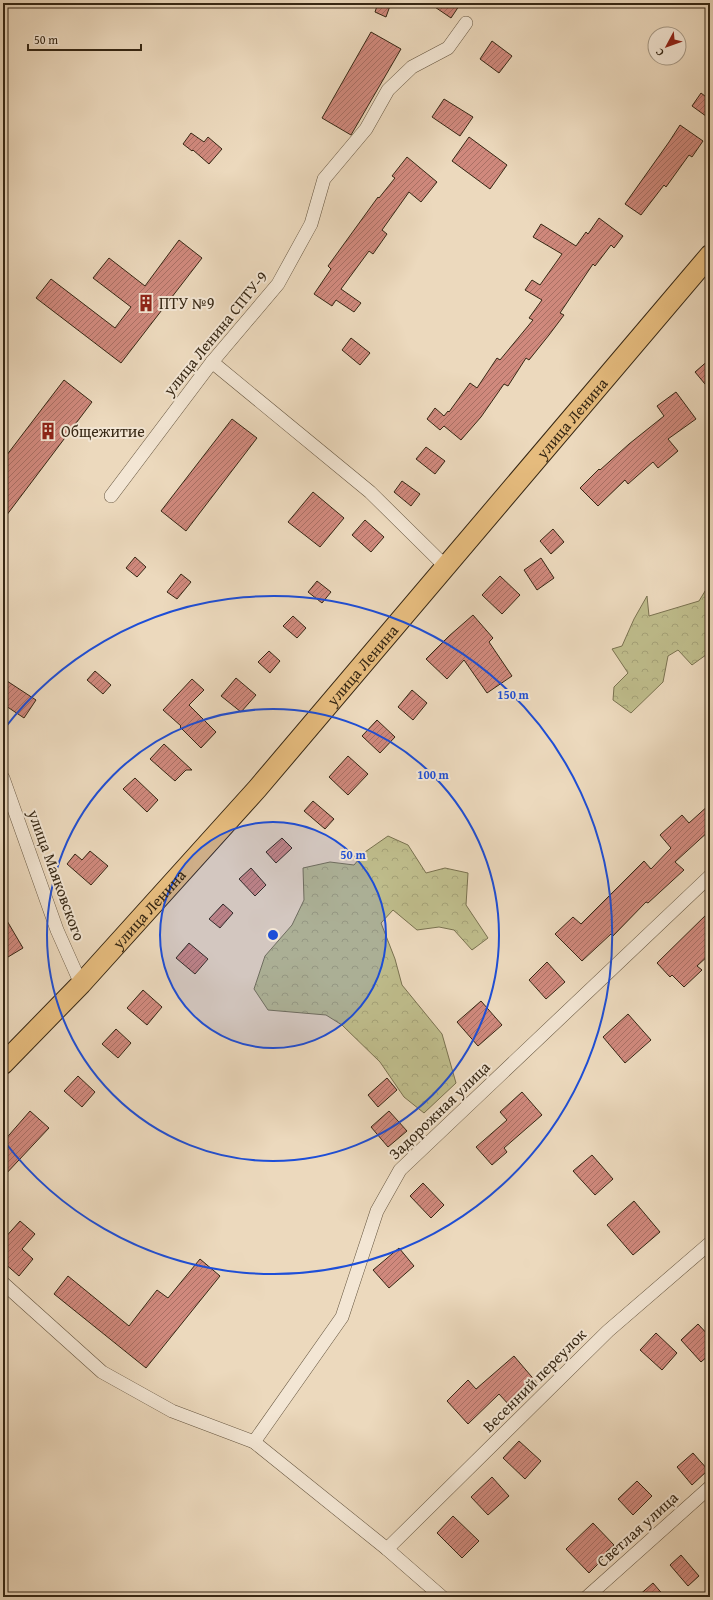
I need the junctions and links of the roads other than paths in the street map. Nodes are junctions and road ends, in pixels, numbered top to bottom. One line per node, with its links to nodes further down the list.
1 (466, 23): 3 (street, улица Ленина СПТУ-9)
2 (710, 255): 5 (main road, улица Ленина)
3 (212, 362): 4 (street, улица Ленина СПТУ-9); 5 (street)
4 (111, 496)
5 (445, 566): 8 (main road, улица Ленина)
6 (3, 778): 8 (street, улица Маяковского)
7 (710, 876): 12 (street, Задорожная улица)
8 (81, 984): 9 (main road, улица Ленина)
9 (3, 1064)
10 (710, 1243): 14 (street, Весенний переулок)
11 (3, 1283): 12 (street)
12 (254, 1442): 14 (street)
13 (710, 1487): 16 (street, Светлая улица)
14 (387, 1549): 15 (street)
15 (442, 1597)
16 (587, 1597)

